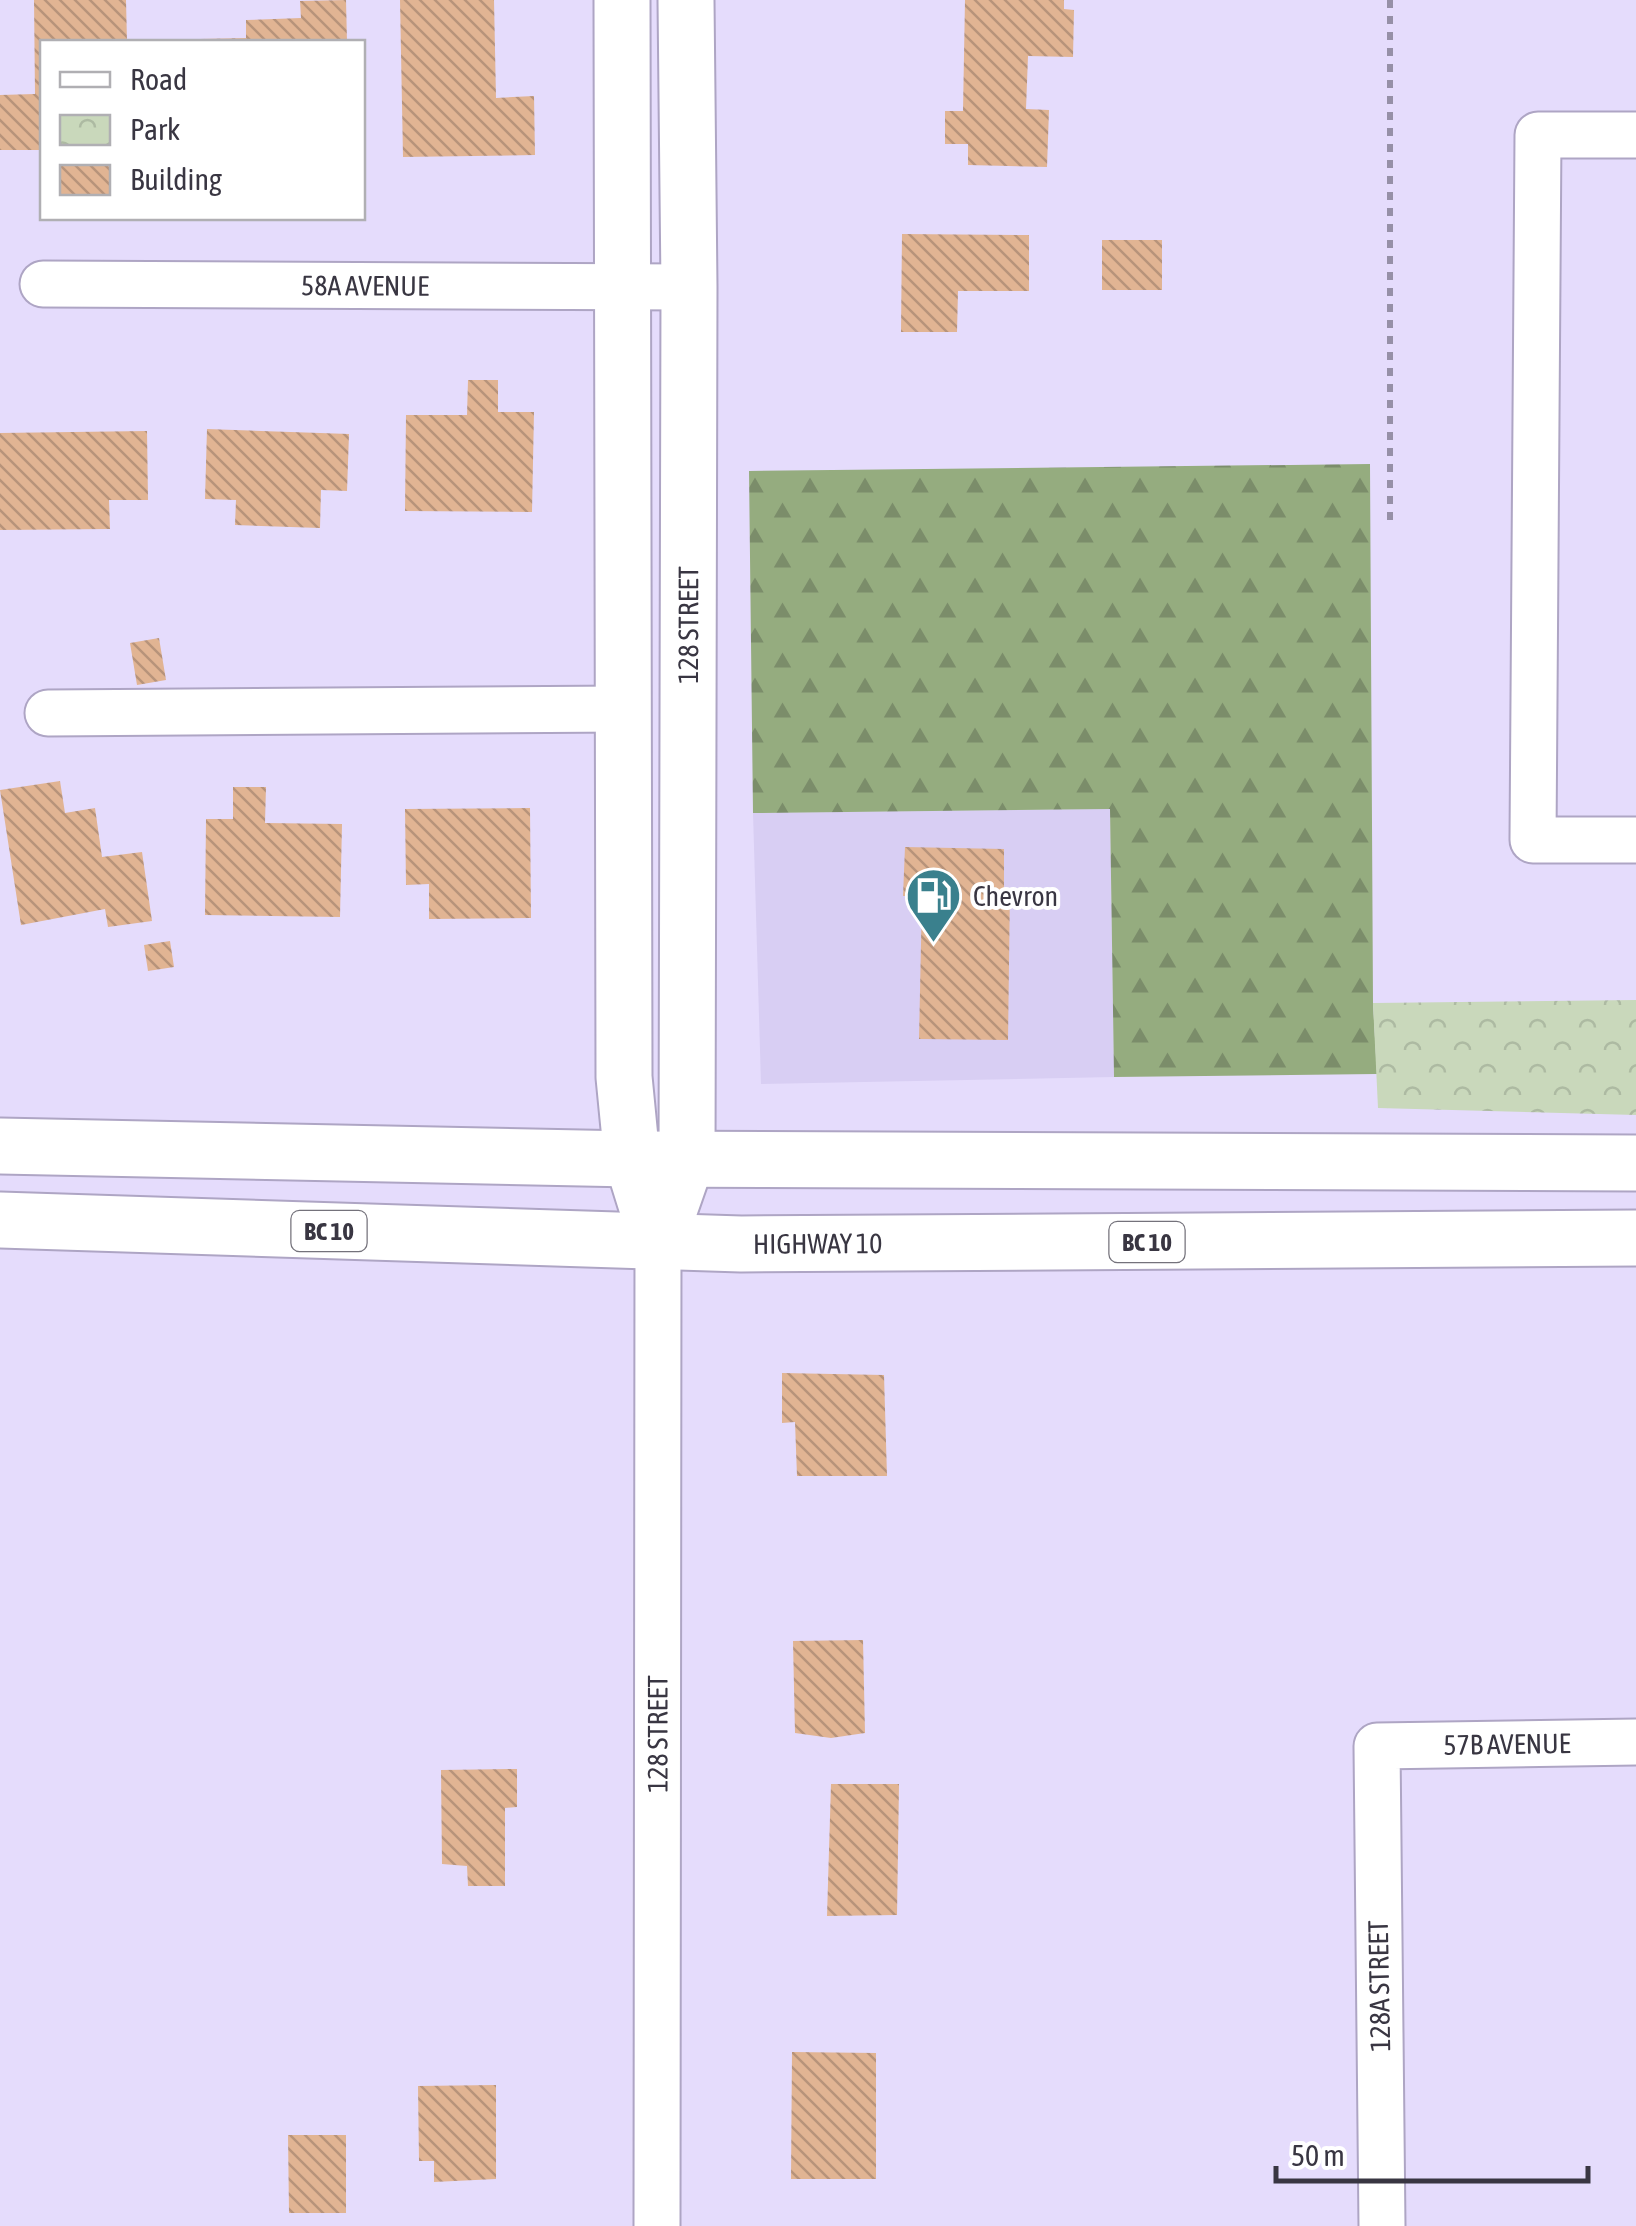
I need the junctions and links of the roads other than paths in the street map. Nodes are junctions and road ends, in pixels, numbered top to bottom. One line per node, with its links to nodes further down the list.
1 (622, 0): 5 (main road, 128 STREET)
2 (686, 0): 6 (main road, 128 STREET)
3 (1636, 135): 9 (street)
4 (43, 284): 5 (street, 58A AVENUE)
5 (622, 286): 6 (street, 58A AVENUE); 7 (main road, 128 STREET)
6 (689, 286): 12 (main road, 128 STREET)
7 (625, 710): 8 (street); 11 (main road, 128 STREET)
8 (48, 713)
9 (1636, 840)
10 (0, 1146): 11 (main road)
11 (632, 1159): 12 (main road); 16 (main road, 128 STREET)
12 (687, 1159): 13 (main road); 16 (main road, 128 STREET)
13 (1636, 1162)
14 (0, 1220): 16 (main road, HIGHWAY 10 / BC 10)
15 (1636, 1238): 16 (main road, HIGHWAY 10 / BC 10)
16 (658, 1242): 19 (street, 128 STREET)
17 (1636, 1742): 18 (street, 57B AVENUE)
18 (1377, 1746): 20 (street, 128A STREET)
19 (657, 2226)
20 (1382, 2226)

